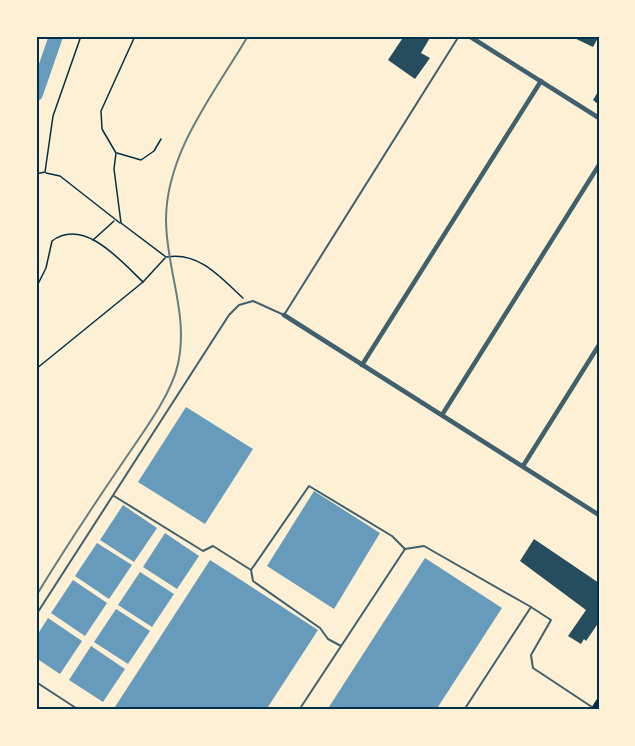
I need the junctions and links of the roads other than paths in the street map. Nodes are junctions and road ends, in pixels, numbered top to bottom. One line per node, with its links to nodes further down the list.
1 (459, 36): 6 (lane)
2 (469, 36): 3 (street)
3 (541, 81): 4 (street); 8 (street)
4 (599, 118)
5 (599, 165): 9 (street)
6 (284, 315): 8 (street); 11 (lane)
7 (599, 345): 10 (street)
8 (362, 365): 9 (street)
9 (442, 415): 10 (street)
10 (523, 466): 12 (street)
11 (114, 496): 14 (lane); 16 (lane)
12 (599, 515)
13 (405, 549): 14 (lane); 15 (lane); 17 (lane)
14 (251, 570): 17 (lane)
15 (531, 607): 19 (lane); 22 (lane)
16 (36, 615)
17 (341, 647): 21 (lane)
18 (36, 682): 20 (lane)
19 (596, 707)
20 (79, 710)
21 (299, 710)
22 (464, 710)

